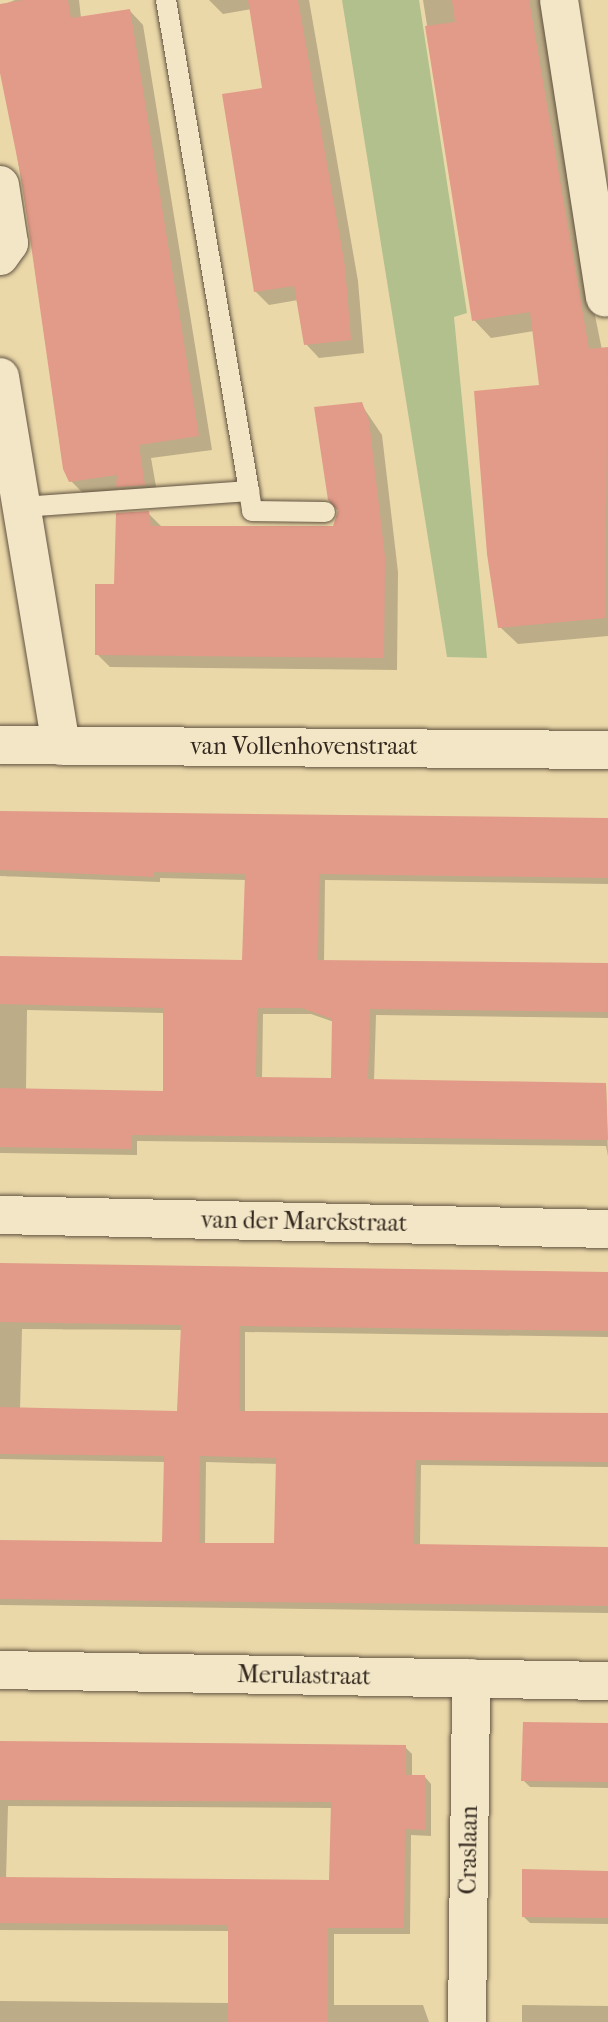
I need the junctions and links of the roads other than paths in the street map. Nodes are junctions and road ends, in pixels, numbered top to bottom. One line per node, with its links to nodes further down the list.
1 (166, 0): 7 (lane)
2 (559, 0): 5 (street)
3 (0, 185): 4 (street)
4 (0, 256)
5 (605, 297)
6 (0, 377): 8 (street)
7 (249, 491): 8 (lane); 9 (lane)
8 (22, 507): 11 (street)
9 (325, 512)
10 (0, 745): 11 (street, van Vollenhovenstraat)
11 (61, 746): 12 (street, van Vollenhovenstraat)
12 (608, 750)
13 (0, 1215): 14 (street, van der Marckstraat)
14 (608, 1229)
15 (0, 1670): 16 (street, Merulastraat)
16 (471, 1678): 17 (street, Merulastraat); 18 (street, Craslaan)
17 (608, 1681)
18 (467, 2022)

